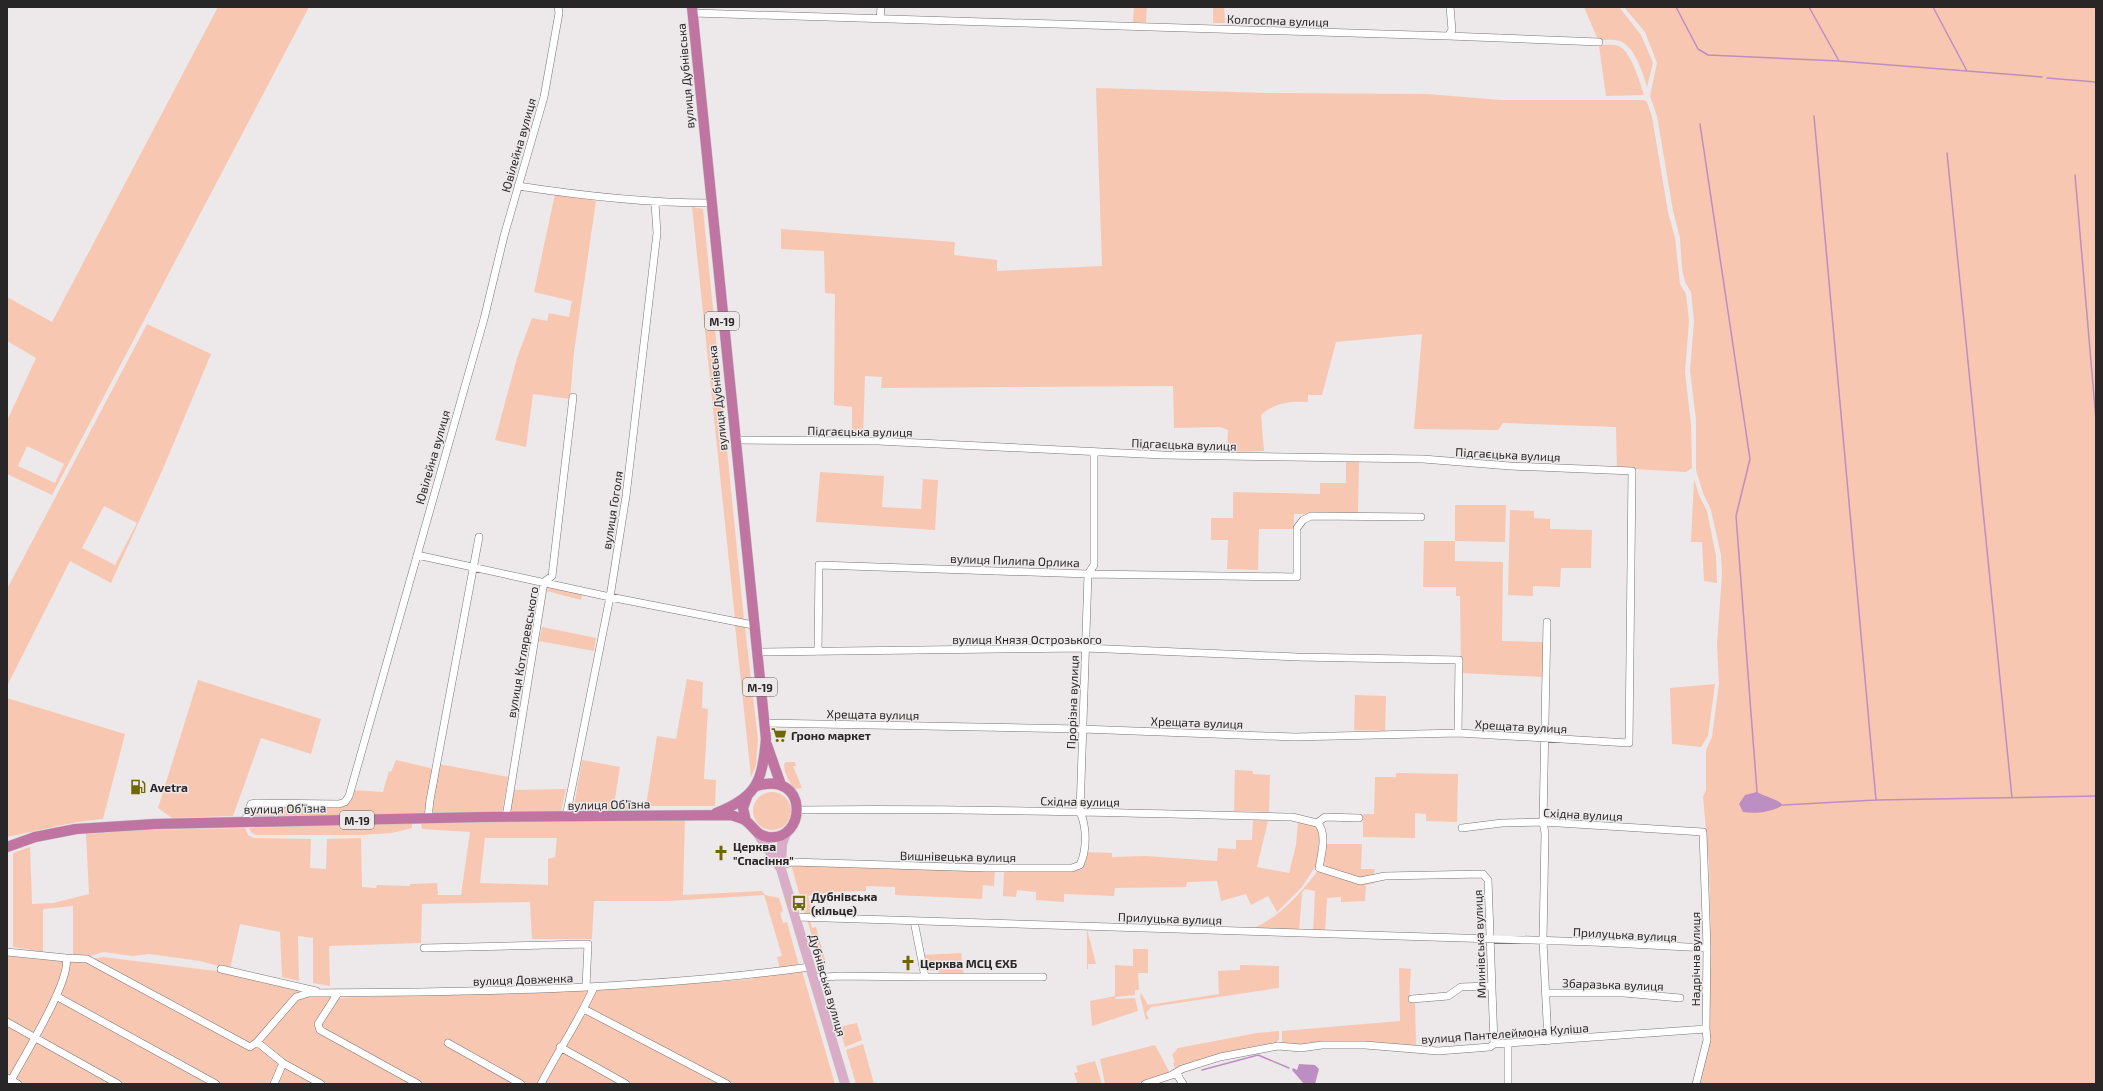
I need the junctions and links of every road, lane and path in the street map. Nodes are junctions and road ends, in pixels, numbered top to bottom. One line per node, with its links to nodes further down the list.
1 (558, 7): 8 (street, Ювілейна вулиця)
2 (881, 7): 5 (street)
3 (1450, 7): 6 (street)
4 (692, 10): 5 (street, Колгоспна вулиця); 10 (highway, вулиця Дубнівська / М-19)
5 (880, 19): 6 (street, Колгоспна вулиця)
6 (1448, 36): 7 (street, Колгоспна вулиця)
7 (1599, 42)
8 (518, 186): 9 (street); 16 (street, Ювілейна вулиця)
9 (655, 203): 10 (street); 20 (street, вулиця Гоголя)
10 (710, 203): 12 (highway, вулиця Дубнівська / М-19)
11 (573, 397): 19 (street, вулиця Котляревського)
12 (735, 440): 13 (street, Підгаєцька вулиця); 22 (highway, вулиця Дубнівська / М-19)
13 (1094, 452): 18 (street, Прорізна вулиця); 31 (street, Підгаєцька вулиця)
14 (1421, 517): 18 (street, вулиця Пилипа Орлика)
15 (479, 537): 17 (street)
16 (417, 555): 17 (street); 43 (street, Ювілейна вулиця)
17 (472, 568): 19 (street); 40 (street)
18 (1088, 574): 23 (street, Прорізна вулиця); 25 (street, вулиця Пилипа Орлика)
19 (544, 582): 20 (street); 38 (street, вулиця Котляревського)
20 (610, 597): 22 (street); 39 (street, вулиця Гоголя)
21 (1547, 622): 29 (street)
22 (753, 625): 24 (highway, вулиця Дубнівська / М-19)
23 (1085, 648): 25 (street, вулиця Князя Острозького); 27 (street, Прорізна вулиця); 28 (street, вулиця Князя Острозького)
24 (756, 652): 25 (street, вулиця Князя Острозького); 26 (highway, вулиця Дубнівська / М-19)
25 (818, 652)
26 (764, 722): 27 (street, Хрещата вулиця); 30 (highway, вулиця Дубнівська / М-19)
27 (1082, 729): 28 (street, Хрещата вулиця); 36 (street, Прорізна вулиця)
28 (1458, 733): 29 (street, Хрещата вулиця)
29 (1544, 738): 31 (street, Хрещата вулиця); 44 (street)
30 (766, 739): 32 (highway, М-19); 33 (highway, М-19)
31 (1629, 743)
32 (781, 785): 33 (highway); 35 (highway, М-19)
33 (757, 786): 34 (highway, М-19)
34 (747, 797): 37 (highway, М-19); 42 (highway)
35 (797, 810): 36 (street, Східна вулиця); 47 (highway)
36 (1080, 812): 45 (street, Східна вулиця); 51 (street, Вишнівецька вулиця)
37 (710, 816): 39 (highway, вулиця Об’їзна / М-19); 42 (highway, М-19)
38 (506, 817): 39 (highway, вулиця Об’їзна / М-19); 40 (highway, вулиця Об’їзна / М-19)
39 (566, 817)
40 (428, 818): 43 (highway, вулиця Об’їзна / М-19)
41 (1359, 818): 45 (street)
42 (746, 821): 49 (highway)
43 (245, 822): 50 (highway, вулиця Об’їзна / М-19)
44 (1543, 822): 46 (street, Східна вулиця); 48 (street, Східна вулиця); 55 (street)
45 (1317, 823): 54 (street, Млинівська вулиця)
46 (1462, 828)
47 (787, 831): 49 (highway); 51 (main road)
48 (1703, 832): 57 (street, Надрічна вулиця)
49 (758, 834): 51 (main road)
50 (7, 847)
51 (780, 867): 52 (main road, Дубнівська вулиця)
52 (796, 917): 53 (street, Прилуцька вулиця); 60 (main road, Дубнівська вулиця)
53 (914, 921): 54 (street, Прилуцька вулиця); 62 (street)
54 (1490, 940): 55 (street, Прилуцька вулиця); 65 (street, Млинівська вулиця)
55 (1543, 941): 57 (street, Прилуцька вулиця); 70 (street)
56 (424, 948): 67 (street)
57 (1707, 948): 76 (street, Надрічна вулиця)
58 (7, 952): 59 (street)
59 (66, 958): 71 (street); 79 (street)
60 (810, 967): 64 (main road, Дубнівська вулиця); 66 (street, вулиця Довженка)
61 (221, 969): 68 (street)
62 (925, 977): 63 (street); 64 (street)
63 (1043, 977)
64 (813, 978): 97 (main road, Дубнівська вулиця)
65 (1491, 986): 73 (street); 81 (street, Млинівська вулиця)
66 (594, 987): 67 (street, вулиця Довженка); 74 (street)
67 (586, 988): 69 (street, вулиця Довженка)
68 (326, 993): 69 (street, вулиця Довженка); 79 (street, вулиця Довженка)
69 (338, 993): 92 (street)
70 (1545, 993): 72 (street, Збаразька вулиця); 78 (street)
71 (56, 996): 77 (street); 89 (street)
72 (1680, 998)
73 (1412, 999)
74 (584, 1008): 83 (street); 96 (street)
75 (7, 1022): 77 (street)
76 (1706, 1029): 78 (street, вулиця Пантелеймона Куліша); 101 (street, Надрічна вулиця)
77 (35, 1037): 86 (street); 88 (street)
78 (1548, 1041): 82 (street, вулиця Пантелеймона Куліша)
79 (257, 1042): 84 (street)
80 (448, 1043): 93 (street)
81 (1494, 1044): 82 (street, вулиця Пантелеймона Куліша); 85 (street, вулиця Пантелеймона Куліша)
82 (1508, 1044): 100 (street)
83 (560, 1047): 94 (street); 95 (street)
84 (283, 1063): 90 (street); 91 (street)
85 (1176, 1073): 98 (street, вулиця Пантелеймона Куліша); 99 (street)
86 (9, 1081): 87 (street)
87 (18, 1084)
88 (118, 1084)
89 (216, 1084)
90 (274, 1084)
91 (321, 1084)
92 (418, 1084)
93 (521, 1084)
94 (541, 1084)
95 (626, 1084)
96 (727, 1084)
97 (845, 1084)
98 (1145, 1084)
99 (1184, 1084)
100 (1508, 1084)
101 (1696, 1084)

